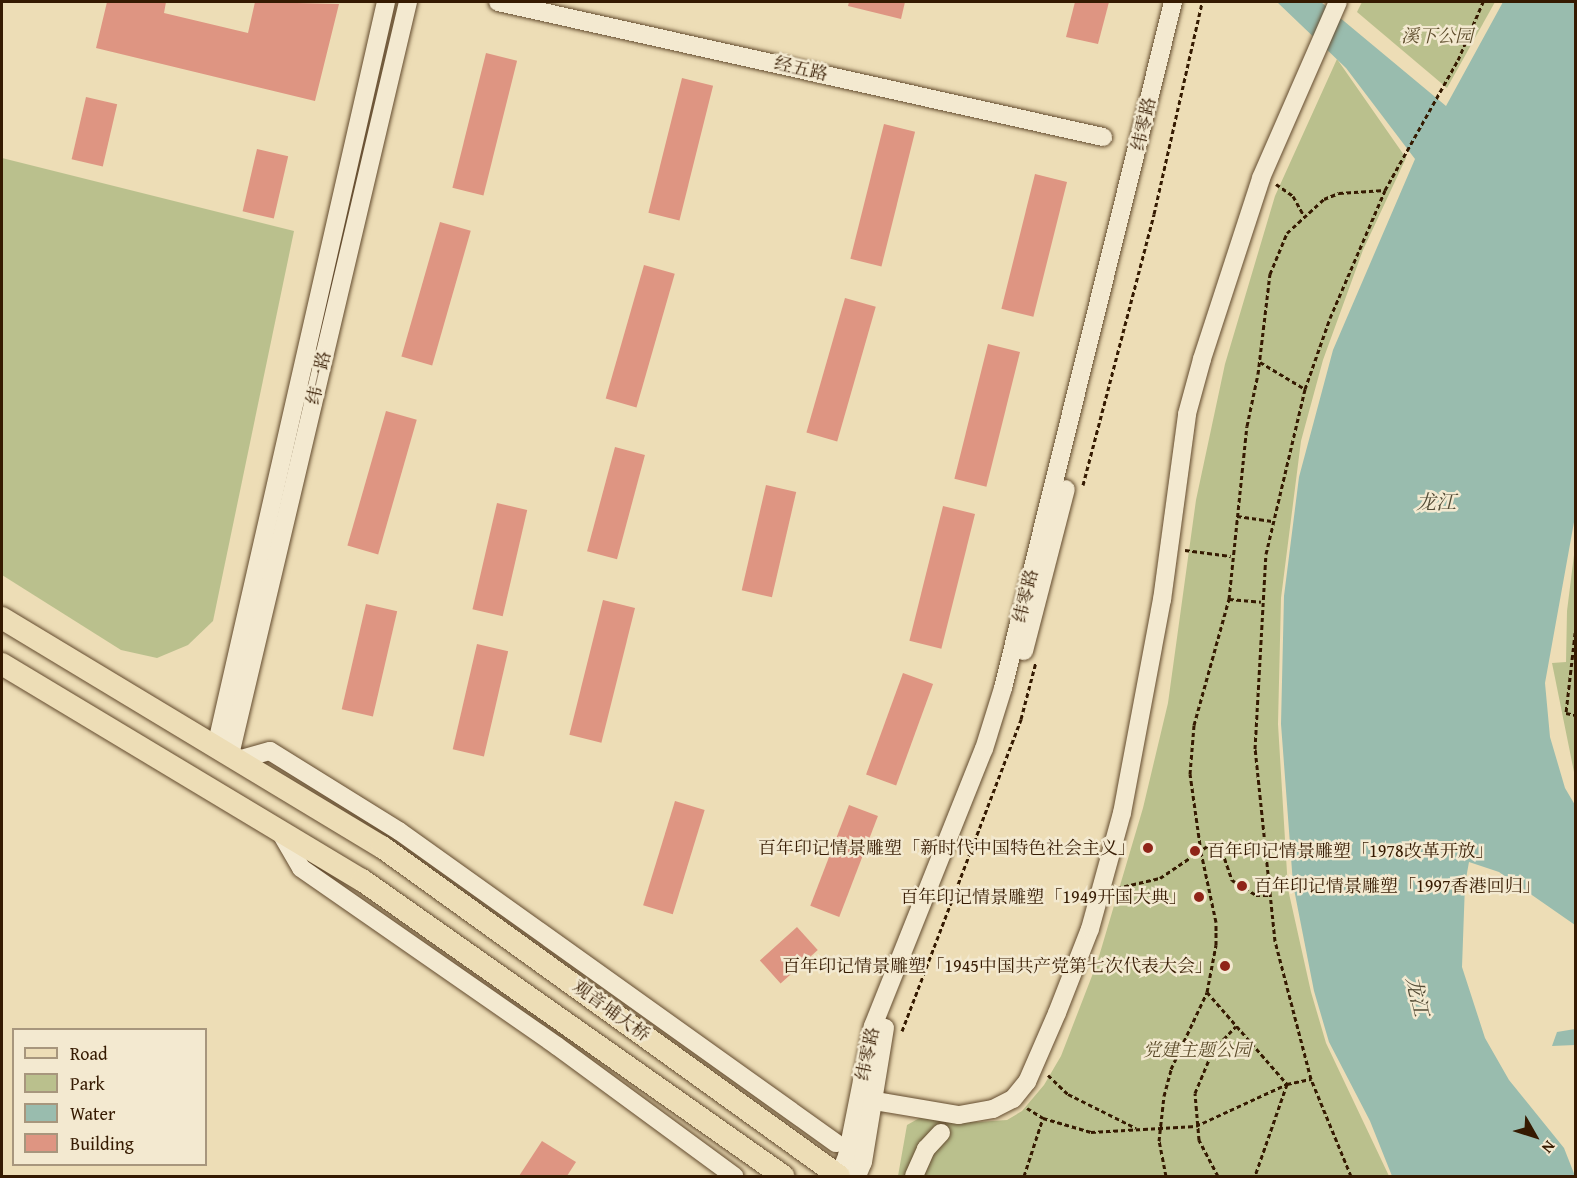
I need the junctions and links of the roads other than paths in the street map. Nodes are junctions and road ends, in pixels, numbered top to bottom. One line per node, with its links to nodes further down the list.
1 (386, 2): 10 (street, 纬一路)
2 (408, 2): 10 (street, 纬一路)
3 (498, 2): 4 (street, 经五路)
4 (548, 2)
5 (1173, 2): 19 (street, 纬零路)
6 (1184, 2): 20 (street, 纬零路)
7 (1338, 2): 12 (street)
8 (2, 618): 10 (main road, 观音埔大桥)
9 (2, 664): 11 (main road, 观音埔大桥)
10 (228, 754): 14 (street); 19 (main road, 观音埔大桥)
11 (279, 830): 15 (street); 18 (main road, 观音埔大桥)
12 (881, 1102)
13 (941, 1133): 21 (street)
14 (836, 1143)
15 (709, 1158): 16 (street); 17 (street)
16 (720, 1176)
17 (734, 1176)
18 (783, 1176)
19 (839, 1176)
20 (857, 1176)
21 (914, 1176)

